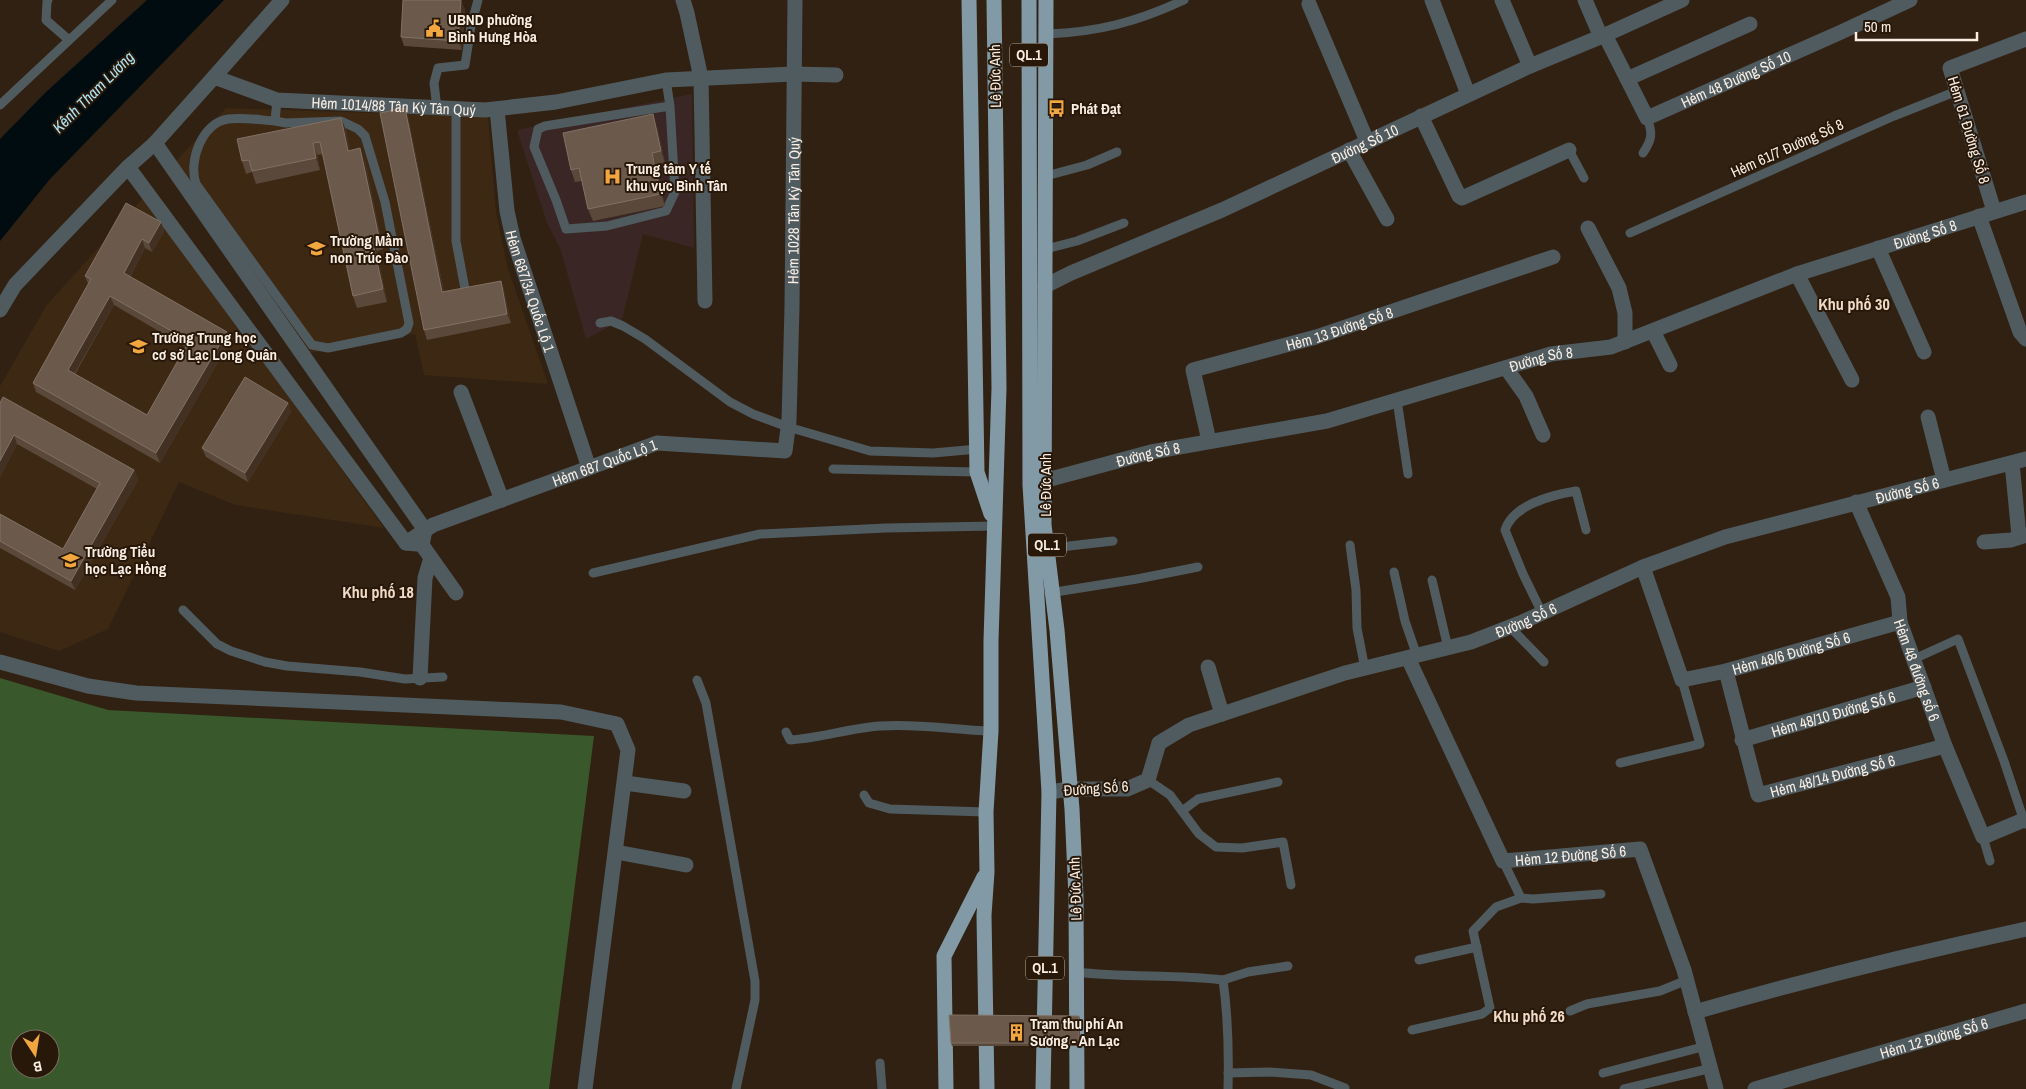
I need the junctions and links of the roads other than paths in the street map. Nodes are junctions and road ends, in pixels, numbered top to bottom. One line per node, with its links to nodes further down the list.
1 (48, 0): 22 (lane)
2 (112, 0): 22 (lane)
3 (282, 0): 26 (street)
4 (683, 0): 27 (street)
5 (795, 0): 24 (street, Hẻm 1028 Tân Kỳ Tân Quý)
6 (1029, 0): 87 (highway, Lê Đức Anh / QL.1)
7 (1046, 0): 19 (highway, Lê Đức Anh / QL.1)
8 (1184, 0): 19 (lane)
9 (1432, 0): 31 (street)
10 (1502, 0): 23 (street)
11 (1585, 0): 20 (street)
12 (1682, 0): 20 (street, Đường Số 10)
13 (1910, 0): 39 (street, Hẻm 48 Đường Số 10)
14 (969, 2): 15 (highway); 79 (highway, Lê Đức Anh / QL.1)
15 (994, 2): 91 (highway, Lê Đức Anh / QL.1)
16 (1309, 4): 41 (street)
17 (474, 5): 36 (lane)
18 (1750, 24): 28 (street)
19 (1047, 34): 48 (highway, Lê Đức Anh / QL.1)
20 (1603, 36): 23 (street, Đường Số 10); 28 (street)
21 (2026, 39): 30 (street, Hẻm 61 Đường Số 8)
22 (69, 40): 33 (lane)
23 (1530, 66): 31 (street, Đường Số 10)
24 (793, 74): 25 (street, Hẻm 1014/88 Tân Kỳ Tân Quý); 27 (street, Hẻm 1014/88 Tân Kỳ Tân Quý); 76 (street, Hẻm 1028 Tân Kỳ Tân Quý)
25 (836, 75)
26 (214, 77): 32 (street, Hẻm 1014/88 Tân Kỳ Tân Quý); 42 (street)
27 (701, 78): 29 (street, Hẻm 1014/88 Tân Kỳ Tân Quý); 63 (street)
28 (1627, 79): 39 (street)
29 (666, 80): 34 (lane); 35 (street, Hẻm 1014/88 Tân Kỳ Tân Quý)
30 (1957, 91): 51 (street, Hẻm 61 Đường Số 8); 56 (lane, Hẻm 61/7 Đường Số 8)
31 (1468, 94): 38 (street, Đường Số 10)
32 (277, 100): 36 (street, Hẻm 1014/88 Tân Kỳ Tân Quý); 40 (lane)
33 (0, 105)
34 (670, 106): 34 (lane)
35 (497, 108): 37 (street, Hẻm 1014/88 Tân Kỳ Tân Quý); 81 (street, Hẻm 687/34 Quốc Lộ 1)
36 (437, 109): 37 (street, Hẻm 1014/88 Tân Kỳ Tân Quý)
37 (456, 109): 62 (lane)
38 (1421, 116): 41 (street, Đường Số 10); 44 (street)
39 (1646, 118): 46 (lane)
40 (274, 121): 40 (lane)
41 (1367, 141): 43 (street, Đường Số 10)
42 (155, 143): 47 (street); 84 (street)
43 (1349, 150): 53 (street); 61 (street, Đường Số 10)
44 (1569, 150): 49 (lane)
45 (1117, 152): 48 (lane)
46 (1643, 153)
47 (128, 166): 64 (street); 88 (street)
48 (1046, 176): 58 (highway, Lê Đức Anh / QL.1)
49 (1584, 178)
50 (2025, 205): 51 (street, Đường Số 8)
51 (1994, 211): 52 (street, Đường Số 8)
52 (1979, 216): 57 (street, Đường Số 8); 67 (street)
53 (1387, 219)
54 (1124, 224): 58 (lane)
55 (1588, 228): 68 (street)
56 (1630, 232)
57 (1878, 248): 60 (street, Đường Số 8); 69 (street)
58 (1046, 249): 61 (highway, Lê Đức Anh / QL.1)
59 (1553, 257): 78 (street, Hẻm 13 Đường Số 8)
60 (1796, 274): 66 (street, Đường Số 8); 72 (street)
61 (1046, 286): 87 (highway, Lê Đức Anh / QL.1)
62 (465, 289)
63 (705, 300)
64 (0, 310)
65 (600, 323): 76 (lane)
66 (1653, 331): 68 (street, Đường Số 8); 70 (street)
67 (2026, 339)
68 (1625, 342): 71 (street, Đường Số 8)
69 (1924, 352)
70 (1670, 365)
71 (1506, 368): 74 (street, Đường Số 8); 77 (street)
72 (1852, 380)
73 (461, 392): 89 (street)
74 (1397, 400): 78 (street, Đường Số 8); 85 (lane)
75 (1928, 417): 86 (street)
76 (788, 424): 79 (lane); 81 (street, Hẻm 687 Quốc Lộ 1)
77 (1543, 435)
78 (1209, 441): 87 (street, Đường Số 8)
79 (978, 449): 83 (highway, Lê Đức Anh / QL.1)
80 (2019, 461): 86 (street, Đường Số 6); 94 (street)
81 (589, 468): 89 (street, Hẻm 687 Quốc Lộ 1)
82 (833, 469): 83 (lane)
83 (977, 472): 91 (highway, QL.1)
84 (385, 474): 88 (street); 92 (street)
85 (1408, 474)
86 (1944, 480): 90 (street, Đường Số 6)
87 (1037, 483): 99 (highway, Lê Đức Anh / QL.1)
88 (367, 489): 97 (street)
89 (502, 500): 92 (street, Hẻm 687 Quốc Lộ 1)
90 (1856, 502): 102 (street, Đường Số 6); 111 (street, Hẻm 48 đường số 6)
91 (995, 526): 104 (lane); 127 (highway, Lê Đức Anh / QL.1)
92 (425, 530): 97 (street, Hẻm 687 Quốc Lộ 1); 100 (street)
93 (1586, 530): 110 (lane)
94 (2023, 536): 96 (street)
95 (1113, 541): 99 (lane)
96 (1984, 542)
97 (406, 543): 100 (street)
98 (1350, 545): 119 (lane)
99 (1040, 549): 107 (highway, Lê Đức Anh / QL.1); 108 (highway, Lê Đức Anh / QL.1)
100 (426, 552): 106 (street); 122 (street)
101 (1198, 566): 107 (lane)
102 (1643, 567): 110 (street, Đường Số 6); 124 (street)
103 (1394, 572): 114 (lane)
104 (593, 573)
105 (1432, 580): 113 (lane)
106 (456, 593)
107 (1053, 593): 108 (lane); 135 (highway, Lê Đức Anh / QL.1)
108 (1037, 595): 137 (highway, Lê Đức Anh / QL.1)
109 (183, 610): 122 (lane)
110 (1542, 613): 112 (street, Đường Số 6)
111 (1900, 622): 115 (street, Hẻm 48 đường số 6); 120 (street, Hẻm 48/6 Đường Số 6)
112 (1510, 627): 113 (street, Đường Số 6); 117 (lane)
113 (1448, 648): 114 (street, Đường Số 6)
114 (1412, 657): 119 (street, Đường Số 6); 144 (street, Hẻm 12 Đường Số 6)
115 (1914, 659): 125 (street, Hẻm 48 đường số 6); 141 (lane)
116 (0, 662): 134 (street)
117 (1544, 662)
118 (1208, 667): 126 (street)
119 (1364, 669): 126 (street, Đường Số 6)
120 (1726, 670): 124 (street, Hẻm 48/6 Đường Số 6); 129 (street, Hẻm 48/14 Đường Số 6)
121 (444, 677): 122 (lane)
122 (420, 678)
123 (697, 680): 169 (lane)
124 (1682, 680): 131 (lane)
125 (1924, 687): 129 (street, Hẻm 48/10 Đường Số 6); 130 (street, Hẻm 48 đường số 6)
126 (1222, 714): 132 (street, Đường Số 6)
127 (991, 731): 128 (lane); 140 (highway, Lê Đức Anh / QL.1)
128 (786, 732)
129 (1742, 740): 130 (street, Hẻm 48/14 Đường Số 6)
130 (1945, 746): 142 (street, Hẻm 48 đường số 6)
131 (1620, 763)
132 (1148, 780): 135 (street, Đường Số 6); 139 (lane)
133 (1278, 782): 139 (lane)
134 (625, 783): 136 (street); 143 (street)
135 (1070, 789): 137 (street, Đường Số 6); 155 (highway, Lê Đức Anh / QL.1)
136 (684, 791)
137 (1049, 792): 173 (highway, Lê Đức Anh / QL.1)
138 (864, 795): 140 (lane)
139 (1182, 810): 148 (lane)
140 (986, 812): 147 (highway, Lê Đức Anh / QL.1)
141 (2025, 822): 142 (street)
142 (1983, 837): 145 (lane)
143 (616, 852): 146 (street); 168 (street)
144 (1503, 861): 150 (lane); 157 (street, Hẻm 12 Đường Số 6)
145 (1990, 861)
146 (686, 865)
147 (987, 872): 171 (highway, Lê Đức Anh / QL.1); 172 (highway, Lê Đức Anh / QL.1)
148 (1291, 885)
149 (1601, 894): 150 (lane)
150 (1521, 898): 152 (lane)
151 (2026, 929): 160 (street)
152 (1477, 947): 153 (lane); 161 (lane)
153 (1419, 960)
154 (1288, 966): 156 (lane)
155 (1076, 972): 156 (lane); 174 (highway, Lê Đức Anh / QL.1)
156 (1223, 980): 166 (lane)
157 (1687, 980): 158 (lane); 160 (street, Hẻm 12 Đường Số 6)
158 (1570, 1011)
159 (2026, 1011): 178 (street, Hẻm 12 Đường Số 6)
160 (1695, 1012): 162 (street, Hẻm 12 Đường Số 6)
161 (1412, 1030)
162 (1706, 1046): 164 (street, Hẻm 12 Đường Số 6); 165 (lane)
163 (880, 1063): 170 (lane)
164 (1712, 1068): 176 (lane); 177 (street, Hẻm 12 Đường Số 6)
165 (1603, 1073)
166 (1228, 1074): 167 (lane); 175 (lane)
167 (1346, 1088)
168 (585, 1089)
169 (736, 1089)
170 (882, 1089)
171 (946, 1089)
172 (987, 1089)
173 (1043, 1089)
174 (1077, 1089)
175 (1228, 1089)
176 (1624, 1089)
177 (1716, 1089)
178 (1755, 1089)

